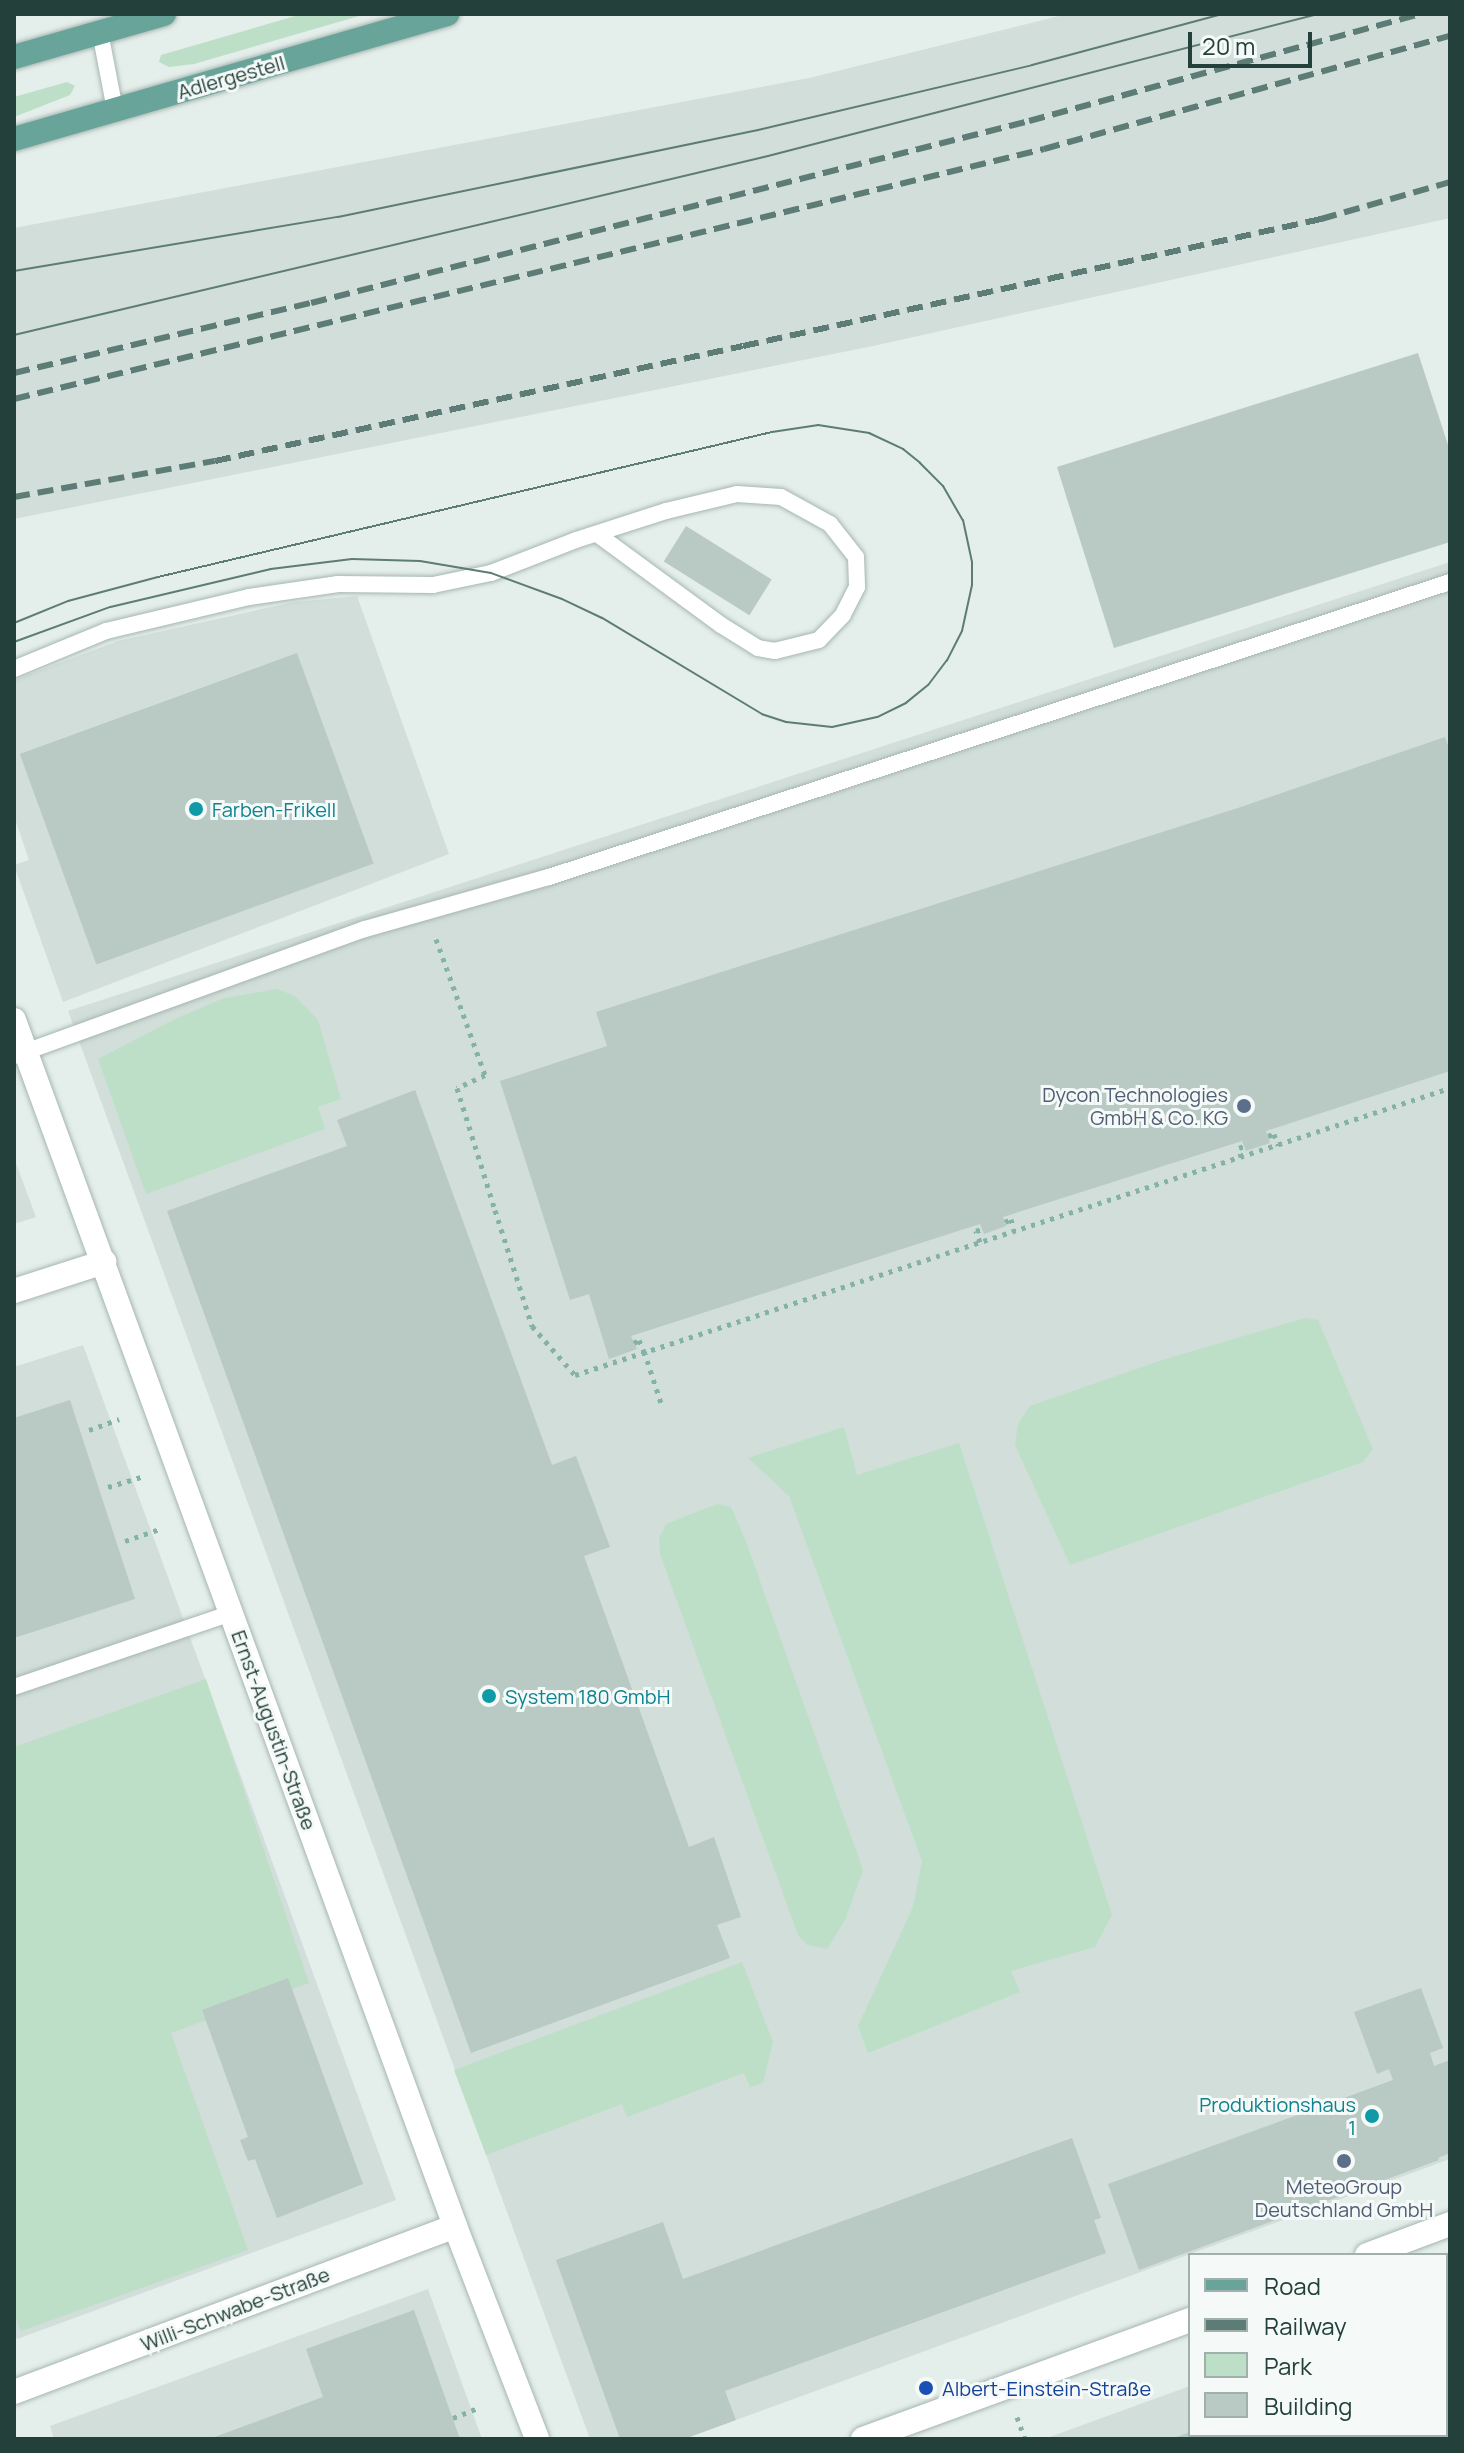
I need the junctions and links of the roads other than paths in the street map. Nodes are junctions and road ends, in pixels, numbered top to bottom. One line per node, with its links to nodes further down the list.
1 (164, 14): 3 (main road)
2 (447, 14): 5 (main road, Adlergestell)
3 (99, 23): 4 (main road); 5 (lane)
4 (14, 57)
5 (115, 110): 6 (main road, Adlergestell)
6 (14, 139)
7 (597, 534): 7 (lane); 9 (lane)
8 (1450, 582): 11 (lane)
9 (14, 669)
10 (14, 1020): 11 (street, Ernst-Augustin-Straße)
11 (20, 1054): 12 (street, Ernst-Augustin-Straße)
12 (104, 1262): 13 (street); 14 (street, Ernst-Augustin-Straße)
13 (14, 1291)
14 (231, 1613): 15 (lane); 17 (street, Ernst-Augustin-Straße)
15 (14, 1687)
16 (1450, 2224): 18 (street)
17 (455, 2226): 20 (street, Willi-Schwabe-Straße); 21 (street, Ernst-Augustin-Straße)
18 (1372, 2253)
19 (1188, 2321): 22 (street)
20 (14, 2392)
21 (537, 2439)
22 (863, 2439)

